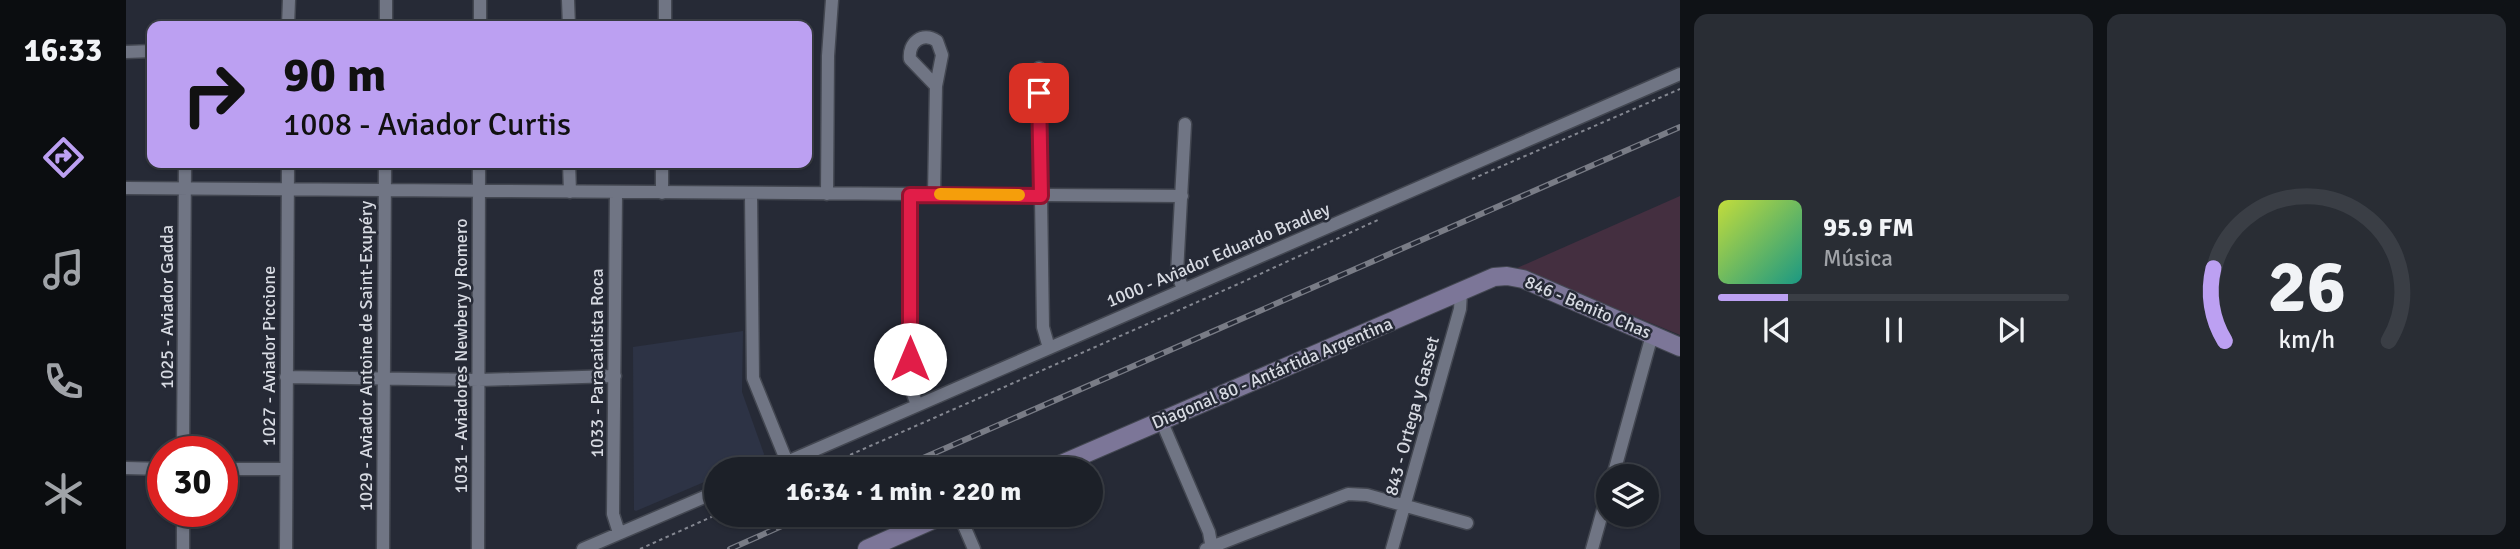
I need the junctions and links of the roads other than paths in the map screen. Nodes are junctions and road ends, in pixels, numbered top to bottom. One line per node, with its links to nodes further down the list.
1 (289, 0): 7 (street)
2 (386, 0): 8 (street)
3 (480, 0): 9 (street)
4 (568, 0): 10 (street)
5 (665, 0): 11 (street)
6 (832, 0): 32 (street)
7 (288, 21)
8 (386, 21)
9 (480, 21)
10 (569, 21)
11 (665, 21)
12 (147, 51): 13 (street)
13 (126, 52)
14 (1039, 68): 36 (street)
15 (1680, 74): 39 (street, 1000 - Aviador Eduardo Bradley)
16 (936, 86): 33 (street)
17 (1185, 124): 37 (street)
18 (185, 168): 26 (street, 1025 - Aviador Gadda)
19 (288, 168): 25 (street, 1027 - Aviador Piccione)
20 (384, 168): 27 (street, 1029 - Aviador Antoine de Saint-Exupéry)
21 (479, 168): 28 (street, 1031 - Aviadores Newbery y Romero)
22 (569, 168): 29 (street)
23 (662, 168): 31 (street)
24 (126, 188): 26 (street)
25 (288, 188): 26 (street); 27 (street); 45 (street, 1027 - Aviador Piccione)
26 (185, 189): 50 (street, 1025 - Aviador Gadda)
27 (384, 190): 28 (street); 46 (street, 1029 - Aviador Antoine de Saint-Exupéry)
28 (479, 191): 29 (street); 47 (street, 1031 - Aviadores Newbery y Romero)
29 (570, 192): 30 (street)
30 (616, 192): 31 (street); 44 (street, 1033 - Paracaidista Roca)
31 (662, 193): 34 (street)
32 (827, 194): 34 (street); 35 (street)
33 (934, 194): 35 (street); 36 (street)
34 (751, 195): 51 (street)
35 (910, 195): 48 (street)
36 (1041, 196): 37 (street); 43 (street)
37 (1182, 196): 39 (street)
38 (1494, 277): 40 (main road, Diagonal 80 - Antártida Argentina); 41 (main road, 846 - Benito Chas)
39 (1183, 289): 43 (street, 1000 - Aviador Eduardo Bradley)
40 (1461, 292): 49 (main road, Diagonal 80 - Antártida Argentina); 60 (street, 843 - Ortega y Gasset)
41 (1652, 335): 42 (main road, 846 - Benito Chas); 54 (street)
42 (1680, 347)
43 (1048, 348): 48 (street, 1000 - Aviador Eduardo Bradley)
44 (615, 376): 47 (street); 66 (street, 1033 - Paracaidista Roca)
45 (286, 377): 46 (street); 58 (street, 1027 - Aviador Piccione)
46 (383, 378): 47 (street); 70 (street, 1029 - Aviador Antoine de Saint-Exupéry)
47 (479, 380): 71 (street, 1031 - Aviadores Newbery y Romero)
48 (917, 405): 52 (street, 1000 - Aviador Eduardo Bradley)
49 (1161, 420): 53 (main road, Diagonal 80 - Antártida Argentina); 67 (street)
50 (183, 436)
51 (785, 457)
52 (798, 457)
53 (1076, 457)
54 (1616, 464)
55 (126, 468): 56 (street)
56 (147, 469)
57 (238, 469): 58 (street)
58 (286, 469): 69 (street, 1027 - Aviador Piccione)
59 (704, 497): 66 (street)
60 (1405, 506): 61 (street); 67 (street); 75 (street, 843 - Ortega y Gasset)
61 (1467, 523)
62 (183, 527): 68 (street)
63 (917, 527): 73 (main road)
64 (965, 527): 74 (street)
65 (1598, 527): 76 (street)
66 (619, 533): 72 (street)
67 (1210, 548)
68 (183, 549)
69 (286, 549)
70 (383, 549)
71 (478, 549)
72 (583, 549)
73 (867, 549)
74 (974, 549)
75 (1392, 549)
76 (1592, 549)

